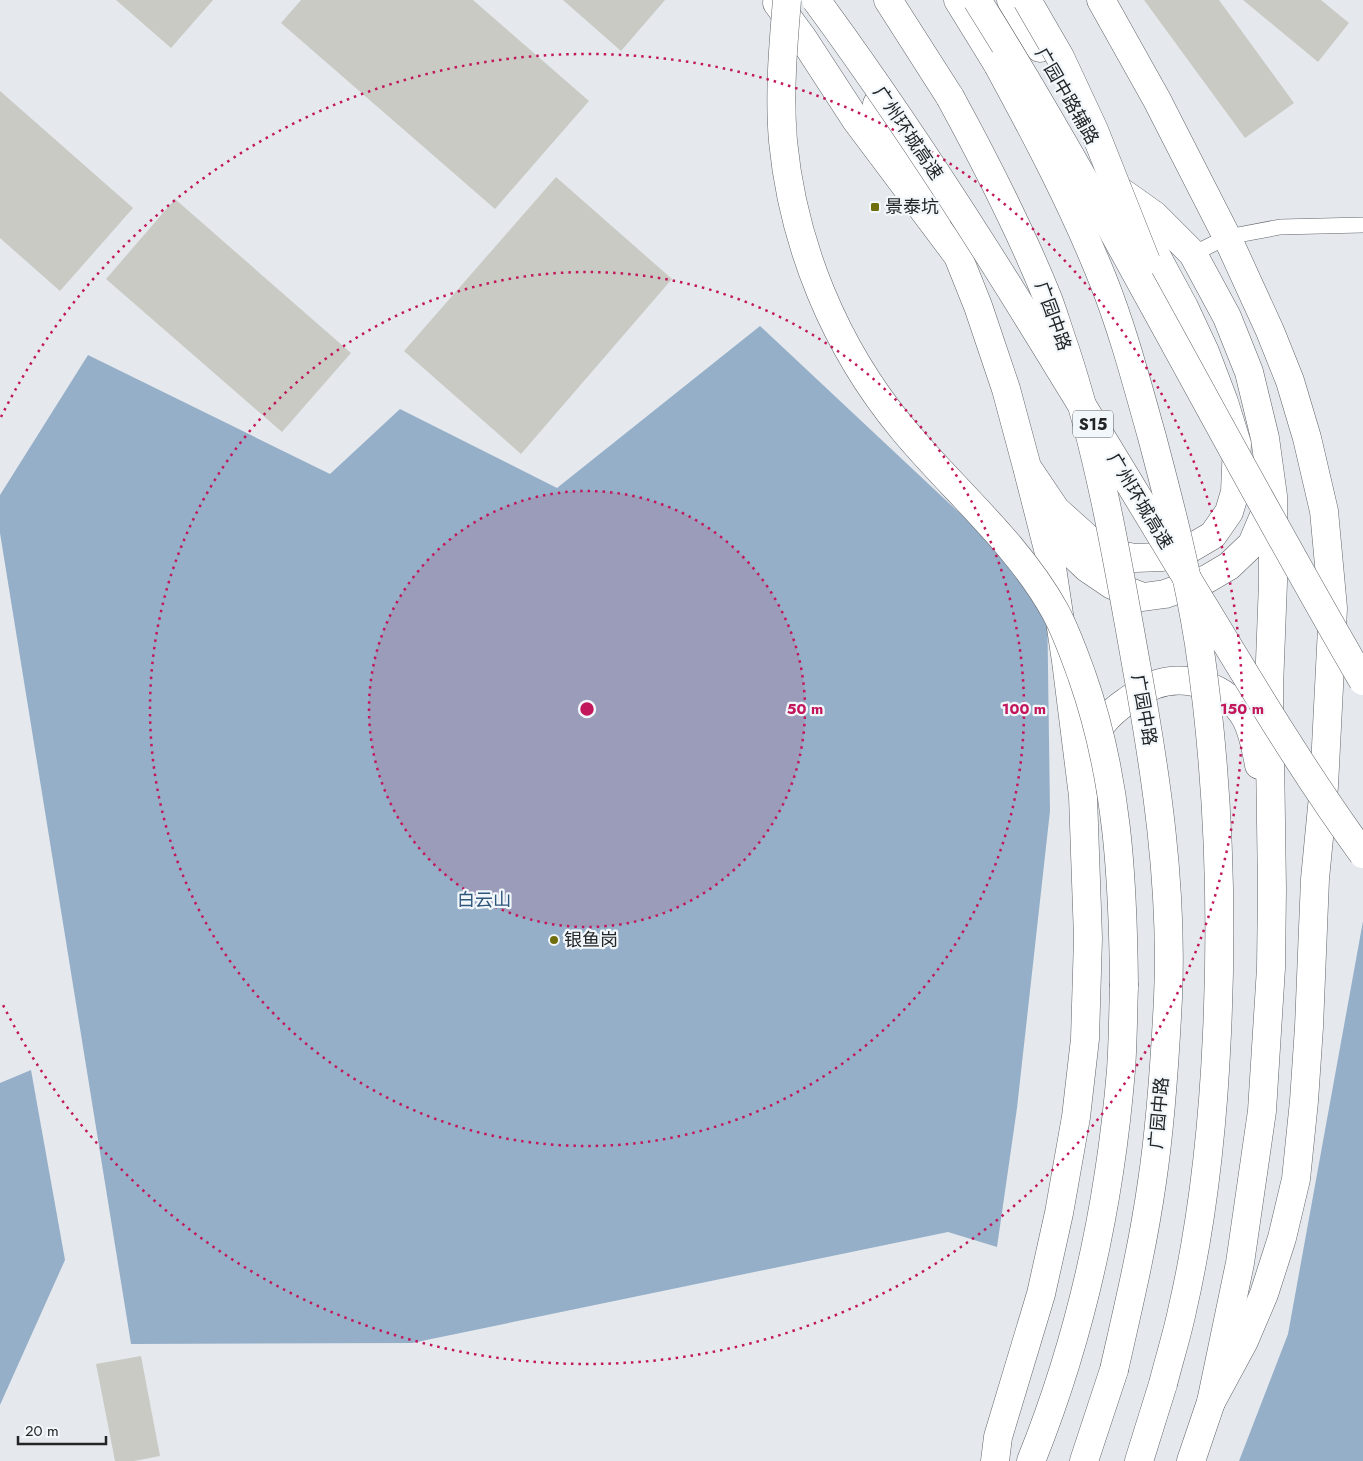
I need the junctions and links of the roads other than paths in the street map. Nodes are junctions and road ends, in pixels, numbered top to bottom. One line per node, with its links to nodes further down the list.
1 (775, 0): 15 (main road)
2 (787, 0): 25 (main road, bridge)
3 (806, 0): 15 (main road)
4 (816, 0): 21 (main road, 广州环城高速 / S15, bridge)
5 (888, 0): 26 (main road, 广园中路, bridge)
6 (958, 0): 27 (main road, bridge)
7 (977, 0): 16 (main road, bridge)
8 (1011, 0): 11 (main road, 广园中路辅路)
9 (1027, 0): 16 (main road, bridge)
10 (1101, 0): 13 (main road)
11 (1123, 193): 14 (main road); 17 (main road, 广园中路辅路)
12 (1363, 225): 13 (lane)
13 (1227, 237): 14 (lane); 23 (main road)
14 (1193, 254): 18 (main road)
15 (958, 256): 17 (main road)
16 (1191, 373): 19 (main road, bridge)
17 (1027, 467): 18 (main road); 20 (main road)
18 (1273, 496): 22 (main road)
19 (1363, 681)
20 (1082, 796): 22 (main road); 24 (main road)
21 (1363, 854)
22 (1272, 866): 23 (main road)
23 (1211, 1402): 28 (main road)
24 (995, 1461)
25 (1031, 1461)
26 (1084, 1461)
27 (1139, 1461)
28 (1191, 1461)

